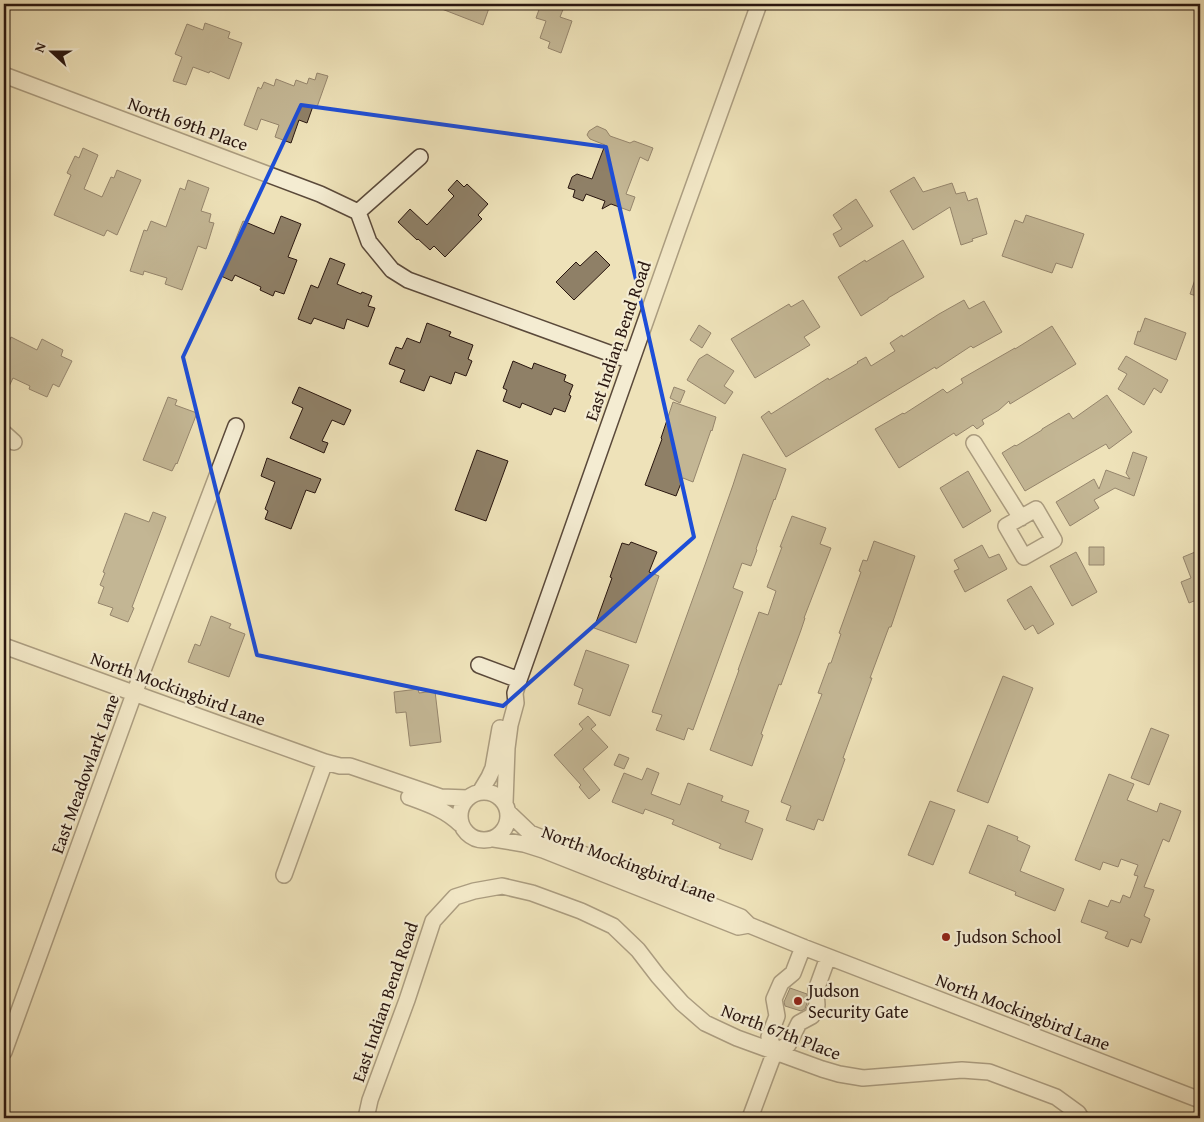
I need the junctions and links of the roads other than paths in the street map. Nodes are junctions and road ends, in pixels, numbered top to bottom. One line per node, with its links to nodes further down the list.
1 (759, 4): 5 (street, East Indian Bend Road)
2 (4, 75): 4 (street, North 69th Place)
3 (420, 157): 4 (street)
4 (358, 212): 5 (street)
5 (631, 361): 11 (street, East Indian Bend Road)
6 (236, 426): 12 (street, East Meadowlark Lane)
7 (974, 443): 8 (street)
8 (1022, 518)
9 (4, 646): 12 (street, North Mockingbird Lane)
10 (479, 665): 11 (street)
11 (517, 686): 14 (street, East Indian Bend Road); 15 (street, East Indian Bend Road)
12 (134, 694): 13 (street, North Mockingbird Lane); 26 (street, East Meadowlark Lane)
13 (332, 764): 14 (street, North Mockingbird Lane); 16 (street, North Mockingbird Lane); 18 (street)
14 (474, 795): 15 (street, North Mockingbird Lane); 16 (street)
15 (507, 808): 17 (street); 20 (street, North Mockingbird Lane)
16 (460, 824): 17 (street, North Mockingbird Lane)
17 (494, 839): 20 (street, North Mockingbird Lane)
18 (284, 876)
19 (474, 891): 25 (street, North 67th Place); 28 (street, East Indian Bend Road)
20 (749, 924): 21 (street, North Mockingbird Lane)
21 (803, 947): 22 (street, North Mockingbird Lane); 23 (street)
22 (828, 957): 24 (street); 27 (street, North Mockingbird Lane)
23 (777, 1016): 24 (street); 25 (street)
24 (799, 1023): 25 (street)
25 (775, 1051): 29 (street); 30 (street, North 67th Place)
26 (4, 1052)
27 (1200, 1100)
28 (366, 1118)
29 (750, 1118)
30 (1081, 1118)

